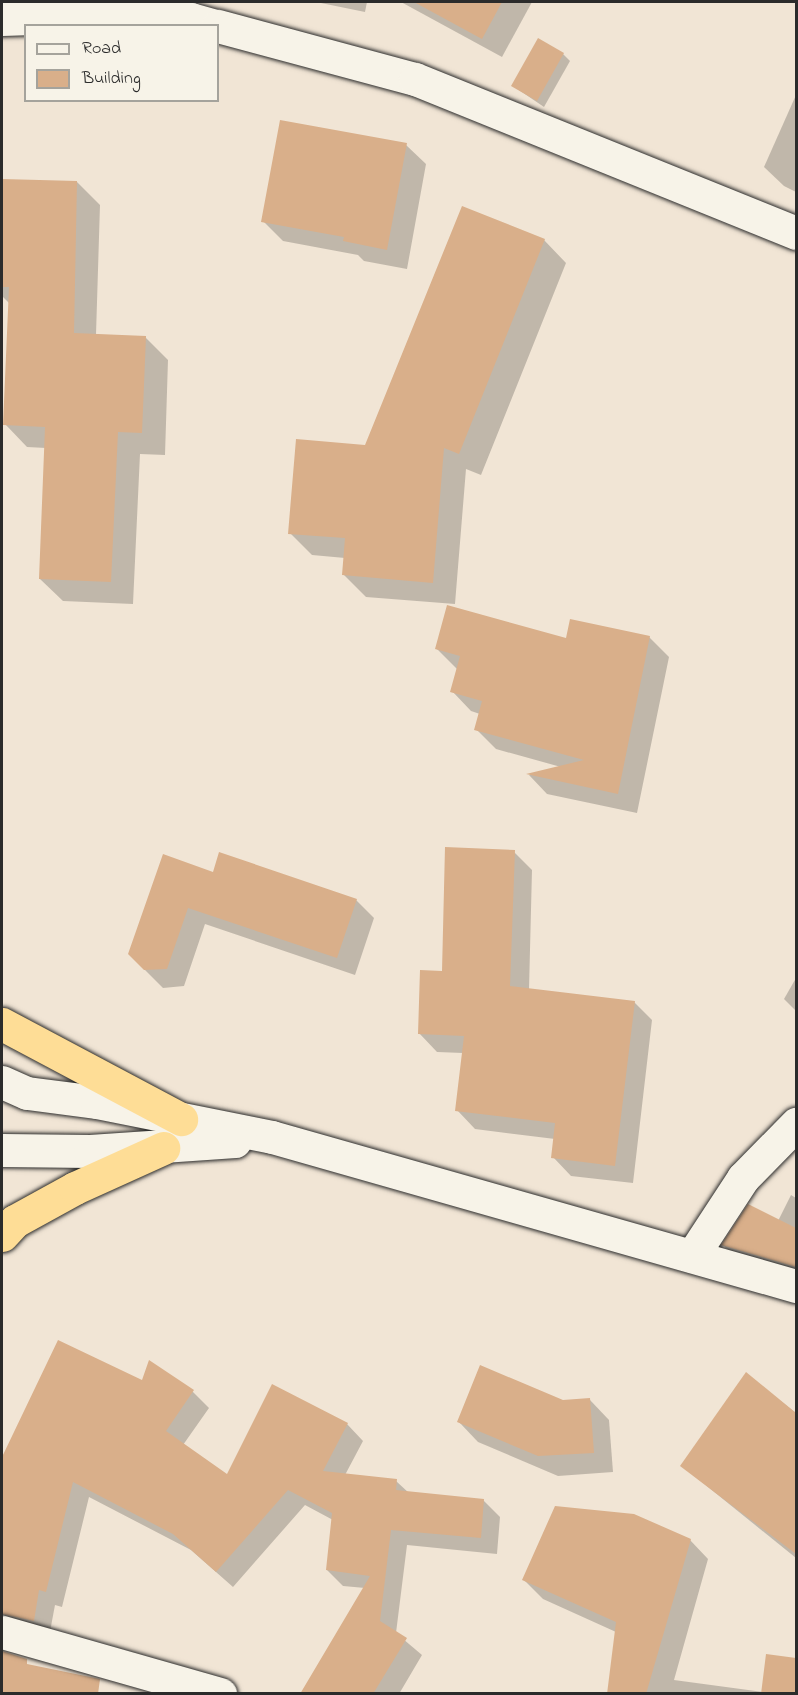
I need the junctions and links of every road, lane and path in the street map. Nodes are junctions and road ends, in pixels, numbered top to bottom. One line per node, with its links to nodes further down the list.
1 (2, 20): 2 (street)
2 (210, 24)
3 (219, 27): 4 (street)
4 (796, 233)
5 (2, 1024): 7 (highway)
6 (2, 1082): 7 (street)
7 (181, 1119): 9 (street)
8 (796, 1124): 13 (street)
9 (272, 1137): 10 (street); 13 (street)
10 (163, 1148): 11 (street); 12 (highway)
11 (2, 1150)
12 (2, 1235)
13 (692, 1256): 14 (street)
14 (796, 1286)
15 (2, 1632): 16 (street)
16 (220, 1694)

